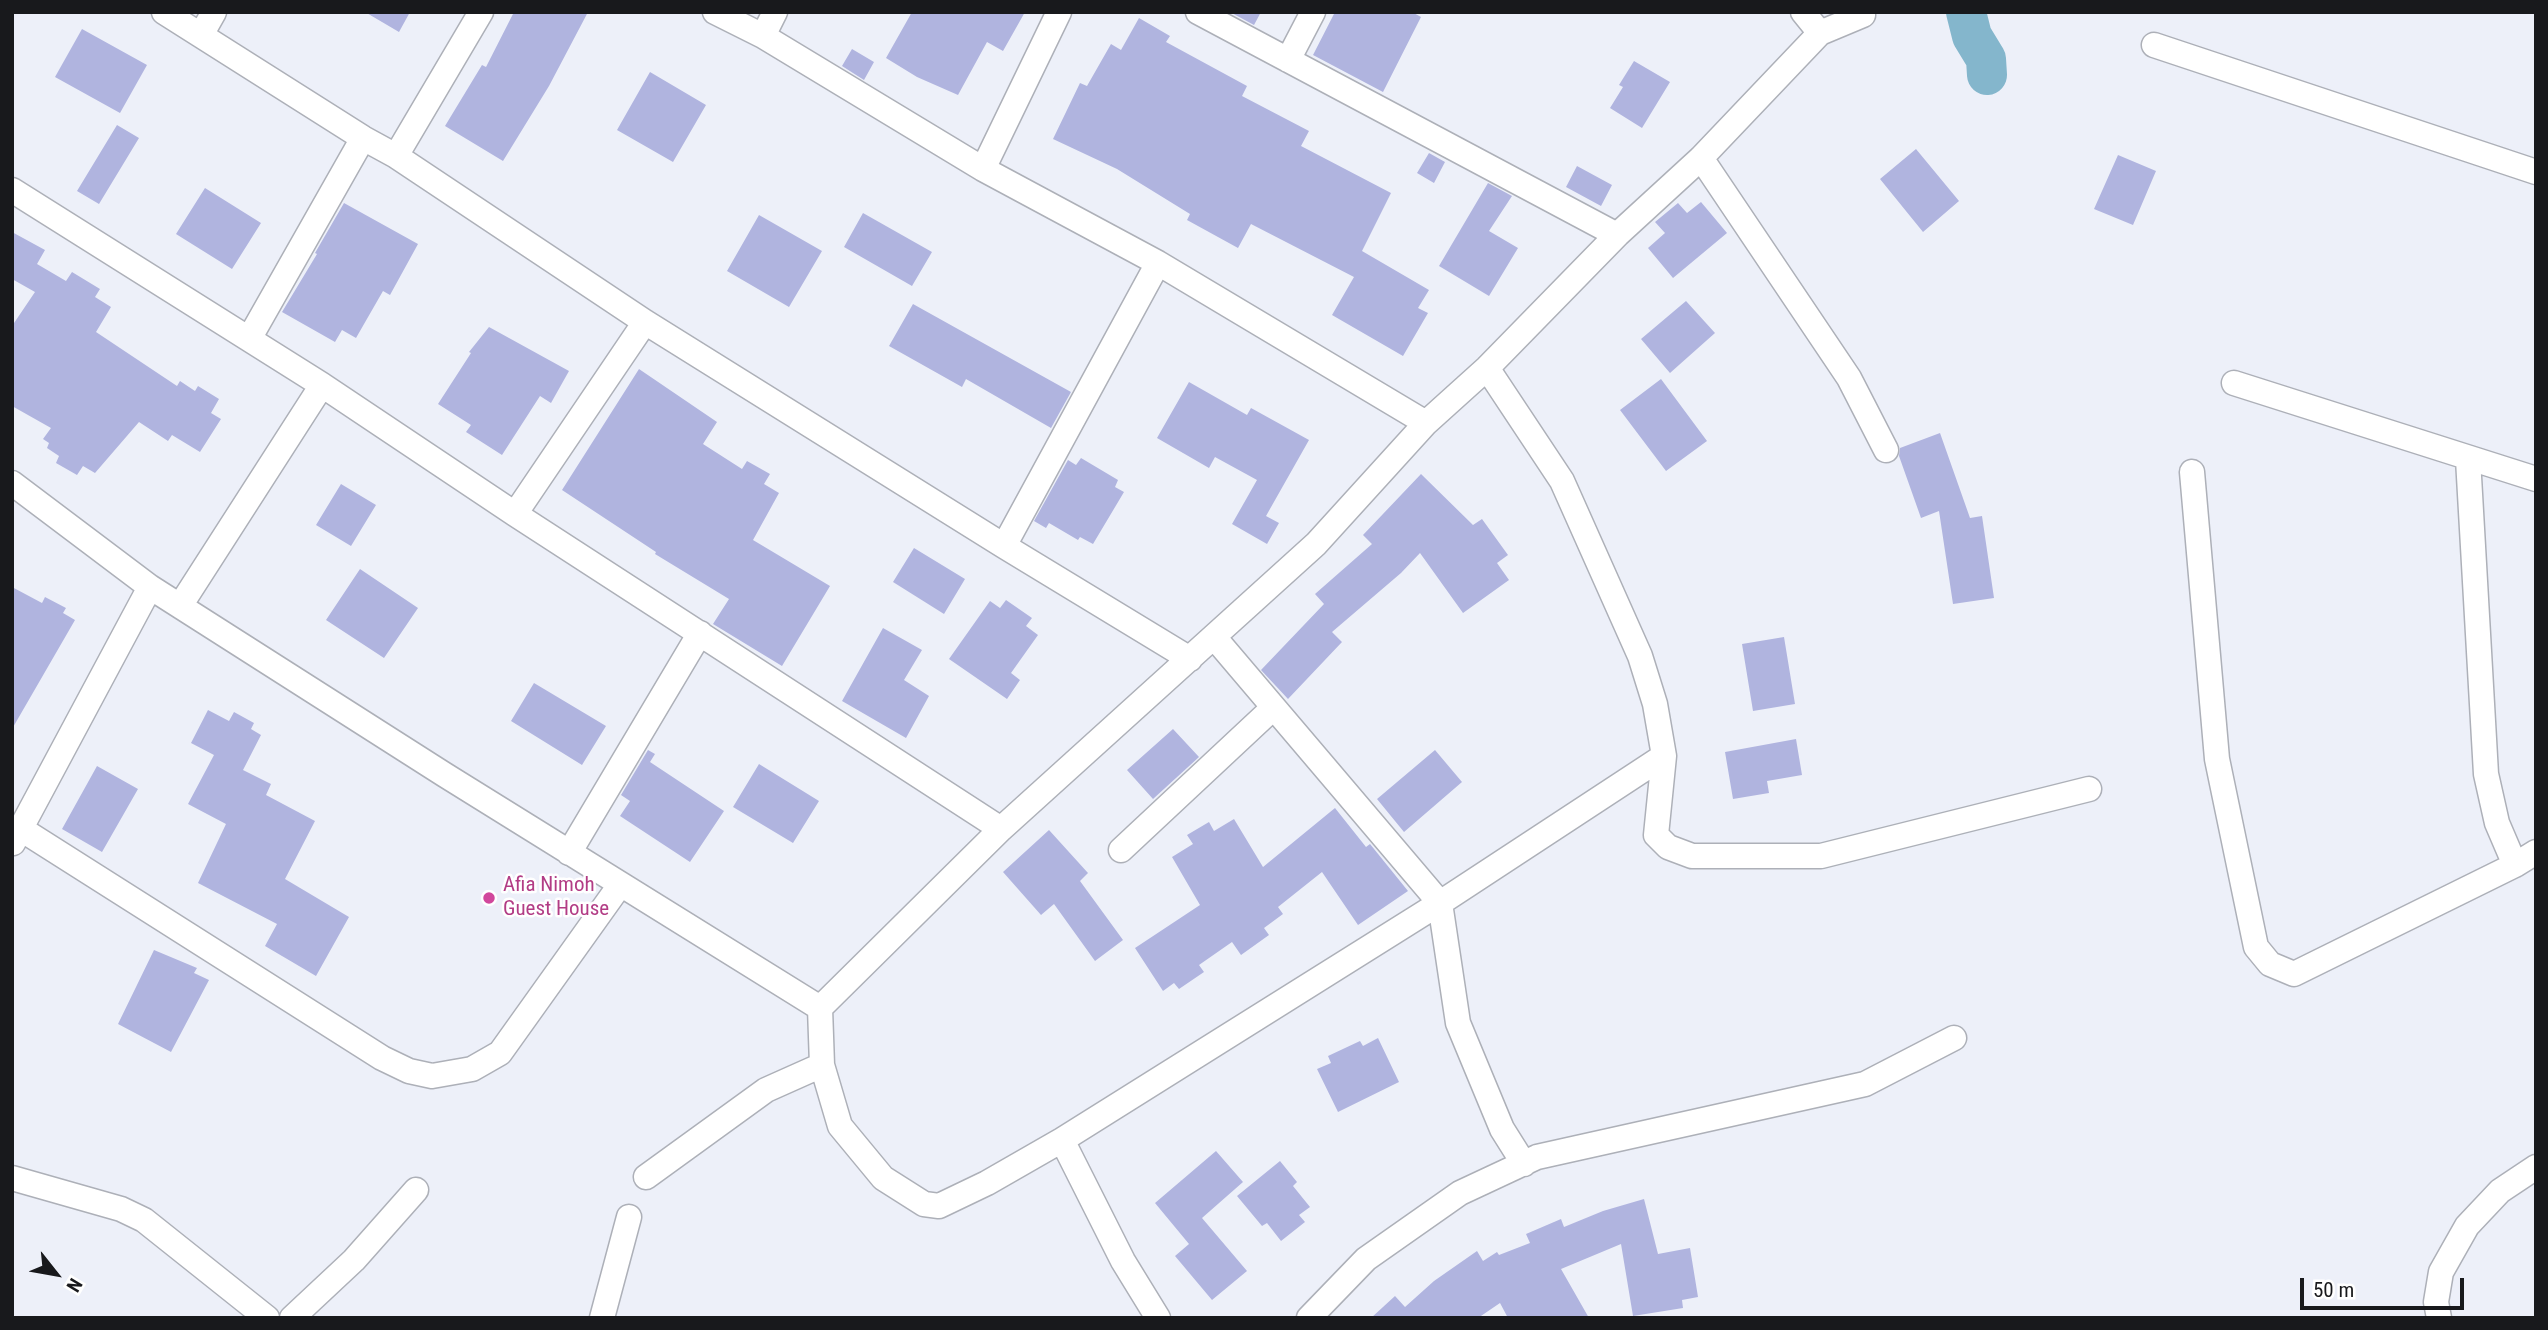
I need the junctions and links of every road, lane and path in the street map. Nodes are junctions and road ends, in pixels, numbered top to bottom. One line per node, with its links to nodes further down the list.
1 (164, 12): 12 (street)
2 (214, 12): 12 (street)
3 (481, 12): 17 (street)
4 (715, 12): 13 (street)
5 (775, 12): 13 (street)
6 (1059, 12): 19 (street)
7 (1198, 12): 15 (street)
8 (1313, 12): 15 (street)
9 (1803, 12): 11 (street)
10 (1863, 15): 11 (street)
11 (1820, 33): 18 (street)
12 (201, 35): 16 (street)
13 (763, 36): 19 (street)
14 (2154, 45): 20 (street)
15 (1288, 60): 22 (street)
16 (363, 138): 17 (street); 25 (street)
17 (396, 156): 24 (street)
18 (1701, 158): 22 (street); 30 (street)
19 (983, 169): 23 (street)
20 (2536, 173)
21 (12, 190): 25 (street)
22 (1617, 235): 26 (street)
23 (1158, 263): 29 (street); 36 (street)
24 (645, 322): 35 (street); 36 (street)
25 (248, 339): 28 (street)
26 (1487, 368): 29 (street); 43 (street)
27 (2234, 383): 31 (street)
28 (322, 385): 35 (street); 38 (street)
29 (1426, 423): 40 (street)
30 (1886, 450)
31 (2468, 459): 33 (street); 49 (street)
32 (2192, 472): 49 (street)
33 (2536, 479)
34 (12, 483): 37 (street)
35 (515, 514): 39 (street)
36 (1004, 546): 41 (street)
37 (150, 587): 38 (street); 46 (street)
38 (180, 606): 48 (street)
39 (700, 633): 45 (street); 48 (street)
40 (1214, 637): 41 (street); 42 (street)
41 (1189, 659): 45 (street)
42 (1273, 708): 47 (street); 51 (street)
43 (1664, 756): 44 (street); 51 (street)
44 (2088, 789)
45 (1001, 829): 52 (street)
46 (16, 836): 50 (street)
47 (1121, 850)
48 (569, 853): 50 (street)
49 (2526, 859)
50 (620, 885): 52 (street)
51 (1440, 903): 55 (street); 56 (street)
52 (820, 1009): 54 (street)
53 (1954, 1038): 56 (street)
54 (822, 1065): 55 (street); 58 (street)
55 (1062, 1140): 65 (street)
56 (1524, 1164): 66 (street)
57 (2536, 1167): 67 (street)
58 (646, 1177)
59 (12, 1178): 62 (street)
60 (416, 1190): 63 (street)
61 (629, 1217): 64 (street)
62 (267, 1318)
63 (292, 1318)
64 (602, 1318)
65 (1158, 1318)
66 (1309, 1318)
67 (2439, 1318)

